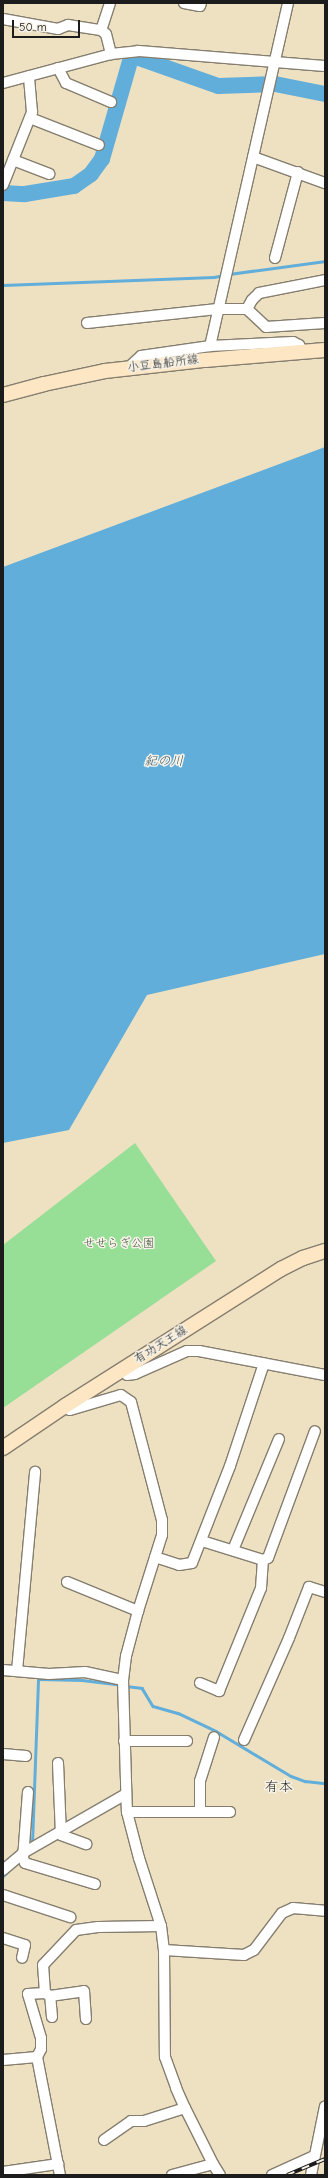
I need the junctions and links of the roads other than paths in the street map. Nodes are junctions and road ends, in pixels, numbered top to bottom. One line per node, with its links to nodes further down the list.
1 (110, 3): 6 (street)
2 (184, 3): 3 (street)
3 (201, 3)
4 (288, 3): 8 (street)
5 (3, 19): 6 (street)
6 (101, 30): 7 (street)
7 (111, 54): 8 (street); 10 (street)
8 (273, 62): 9 (street); 16 (street)
9 (325, 66)
10 (58, 68): 11 (street); 13 (street)
11 (29, 76): 12 (street); 14 (street)
12 (3, 83)
13 (111, 102)
14 (30, 118): 15 (street); 17 (street)
15 (99, 145)
16 (252, 157): 18 (street); 24 (street)
17 (13, 160): 19 (street); 21 (street)
18 (298, 172): 20 (street); 22 (street)
19 (49, 174)
20 (325, 183)
21 (3, 185)
22 (275, 258)
23 (325, 280): 25 (street)
24 (217, 309): 25 (street); 26 (street); 28 (street)
25 (247, 309): 27 (street)
26 (87, 323)
27 (325, 323)
28 (210, 346): 30 (street); 31 (street)
29 (325, 350): 30 (main road, 小豆島船所線)
30 (303, 352): 31 (main road, 小豆島船所線)
31 (126, 369): 32 (main road, 小豆島船所線)
32 (3, 395)
33 (325, 1251): 37 (main road, 有功天王線)
34 (264, 1363): 35 (street); 36 (street); 42 (street)
35 (127, 1375)
36 (325, 1375)
37 (64, 1406): 40 (main road, 有功天王線); 44 (street)
38 (315, 1431): 45 (street)
39 (279, 1440): 43 (street)
40 (3, 1448)
41 (35, 1472): 50 (street)
42 (202, 1541): 43 (street); 44 (street)
43 (233, 1550): 45 (street)
44 (155, 1557): 48 (street)
45 (264, 1560): 51 (street)
46 (67, 1582): 48 (street)
47 (325, 1592): 54 (street)
48 (138, 1610): 52 (street)
49 (3, 1670): 50 (street)
50 (17, 1671): 52 (street)
51 (200, 1683)
52 (123, 1684): 55 (street)
53 (214, 1737): 63 (street)
54 (244, 1740)
55 (124, 1741): 56 (street); 61 (street)
56 (187, 1741)
57 (3, 1754): 58 (street)
58 (26, 1756)
59 (58, 1763): 65 (street)
60 (28, 1792): 67 (street)
61 (126, 1794): 62 (street); 65 (street)
62 (127, 1812): 63 (street); 73 (street)
63 (200, 1812): 64 (street)
64 (230, 1812)
65 (60, 1831): 66 (street); 67 (street)
66 (86, 1844)
67 (26, 1854): 68 (street); 69 (street)
68 (3, 1870)
69 (95, 1884)
70 (3, 1896): 72 (street)
71 (325, 1911): 75 (street)
72 (70, 1916)
73 (161, 1926): 75 (street); 77 (street)
74 (3, 1938): 76 (street)
75 (164, 1950): 83 (street)
76 (22, 1958)
77 (47, 1994): 78 (street); 79 (street); 80 (street)
78 (52, 2017)
79 (86, 2018)
80 (37, 2057): 81 (street); 86 (street)
81 (3, 2060)
82 (325, 2106): 85 (street)
83 (185, 2108): 84 (street); 87 (street)
84 (104, 2140)
85 (314, 2156): 92 (street); 93 (street)
86 (58, 2164): 88 (street); 89 (street)
87 (213, 2164): 90 (street); 91 (street)
88 (3, 2172)
89 (60, 2175)
90 (172, 2175)
91 (220, 2175)
92 (272, 2175)
93 (311, 2175)

